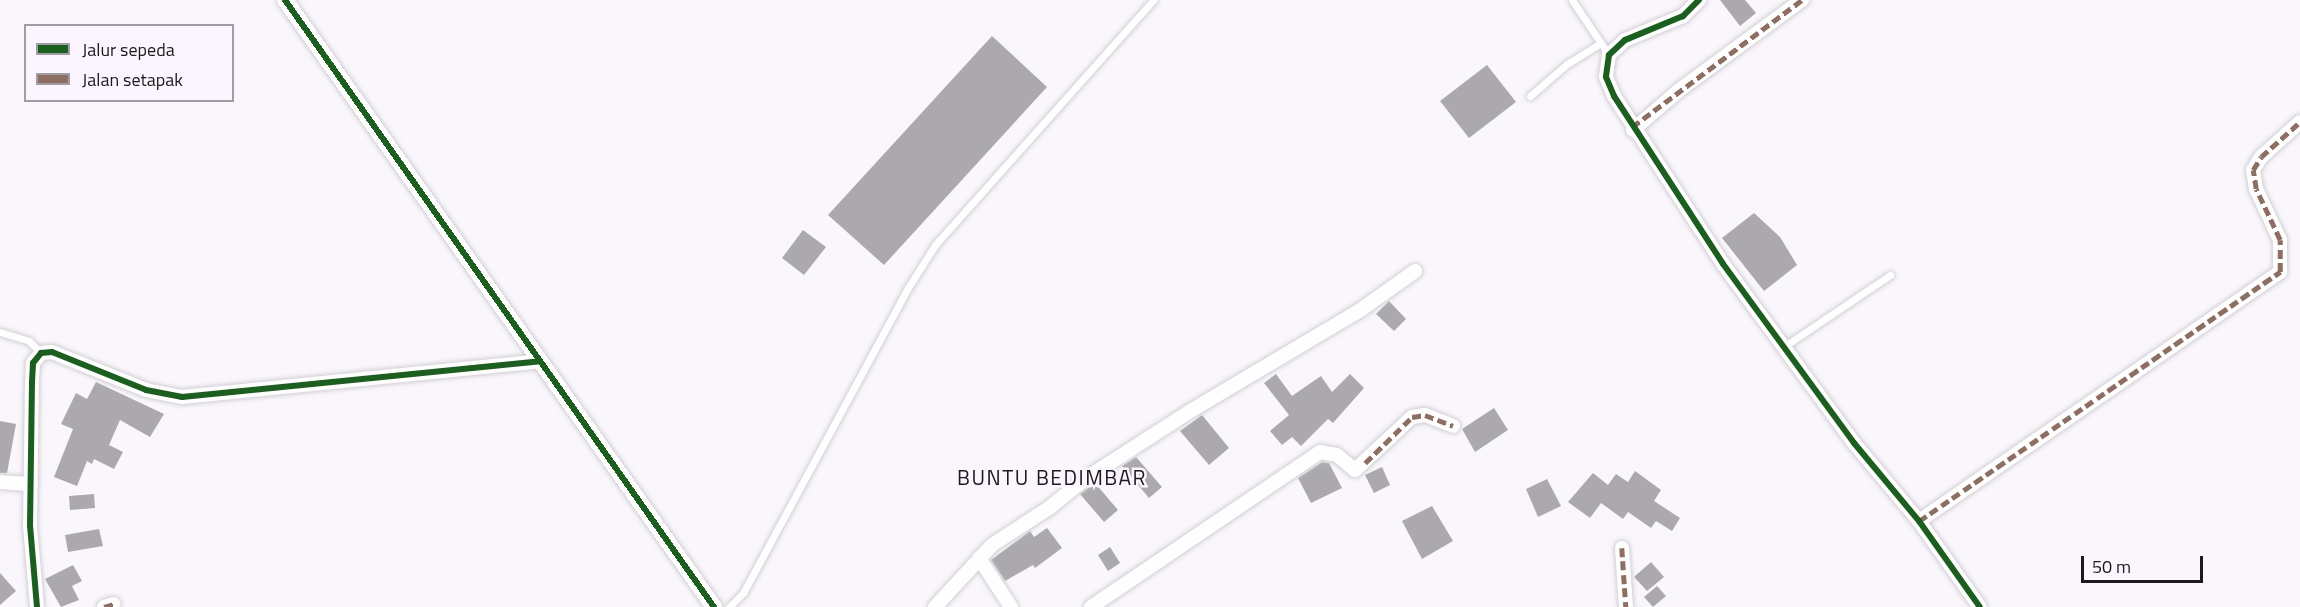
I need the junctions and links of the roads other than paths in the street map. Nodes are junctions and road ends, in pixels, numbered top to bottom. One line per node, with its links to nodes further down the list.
1 (285, 0): 15 (street)
2 (1153, 0): 26 (lane)
3 (1572, 0): 6 (lane)
4 (1699, 0): 7 (street)
5 (1802, 0): 10 (street)
6 (1599, 45): 7 (lane); 8 (lane)
7 (1609, 55): 10 (street)
8 (1530, 96)
9 (2300, 122): 20 (street)
10 (1634, 130): 14 (street)
11 (1415, 271): 22 (street)
12 (1890, 275): 14 (lane)
13 (0, 332): 16 (lane)
14 (1785, 346): 20 (street)
15 (533, 351): 16 (street); 25 (street)
16 (41, 353): 19 (street)
17 (1453, 426): 28 (street)
18 (0, 482): 19 (street)
19 (31, 484): 24 (street)
20 (1919, 521): 30 (street)
21 (1622, 548): 29 (street)
22 (979, 558): 23 (street); 27 (street)
23 (942, 604)
24 (37, 607)
25 (714, 607)
26 (729, 607)
27 (1011, 607)
28 (1091, 607)
29 (1626, 607)
30 (1980, 607)

